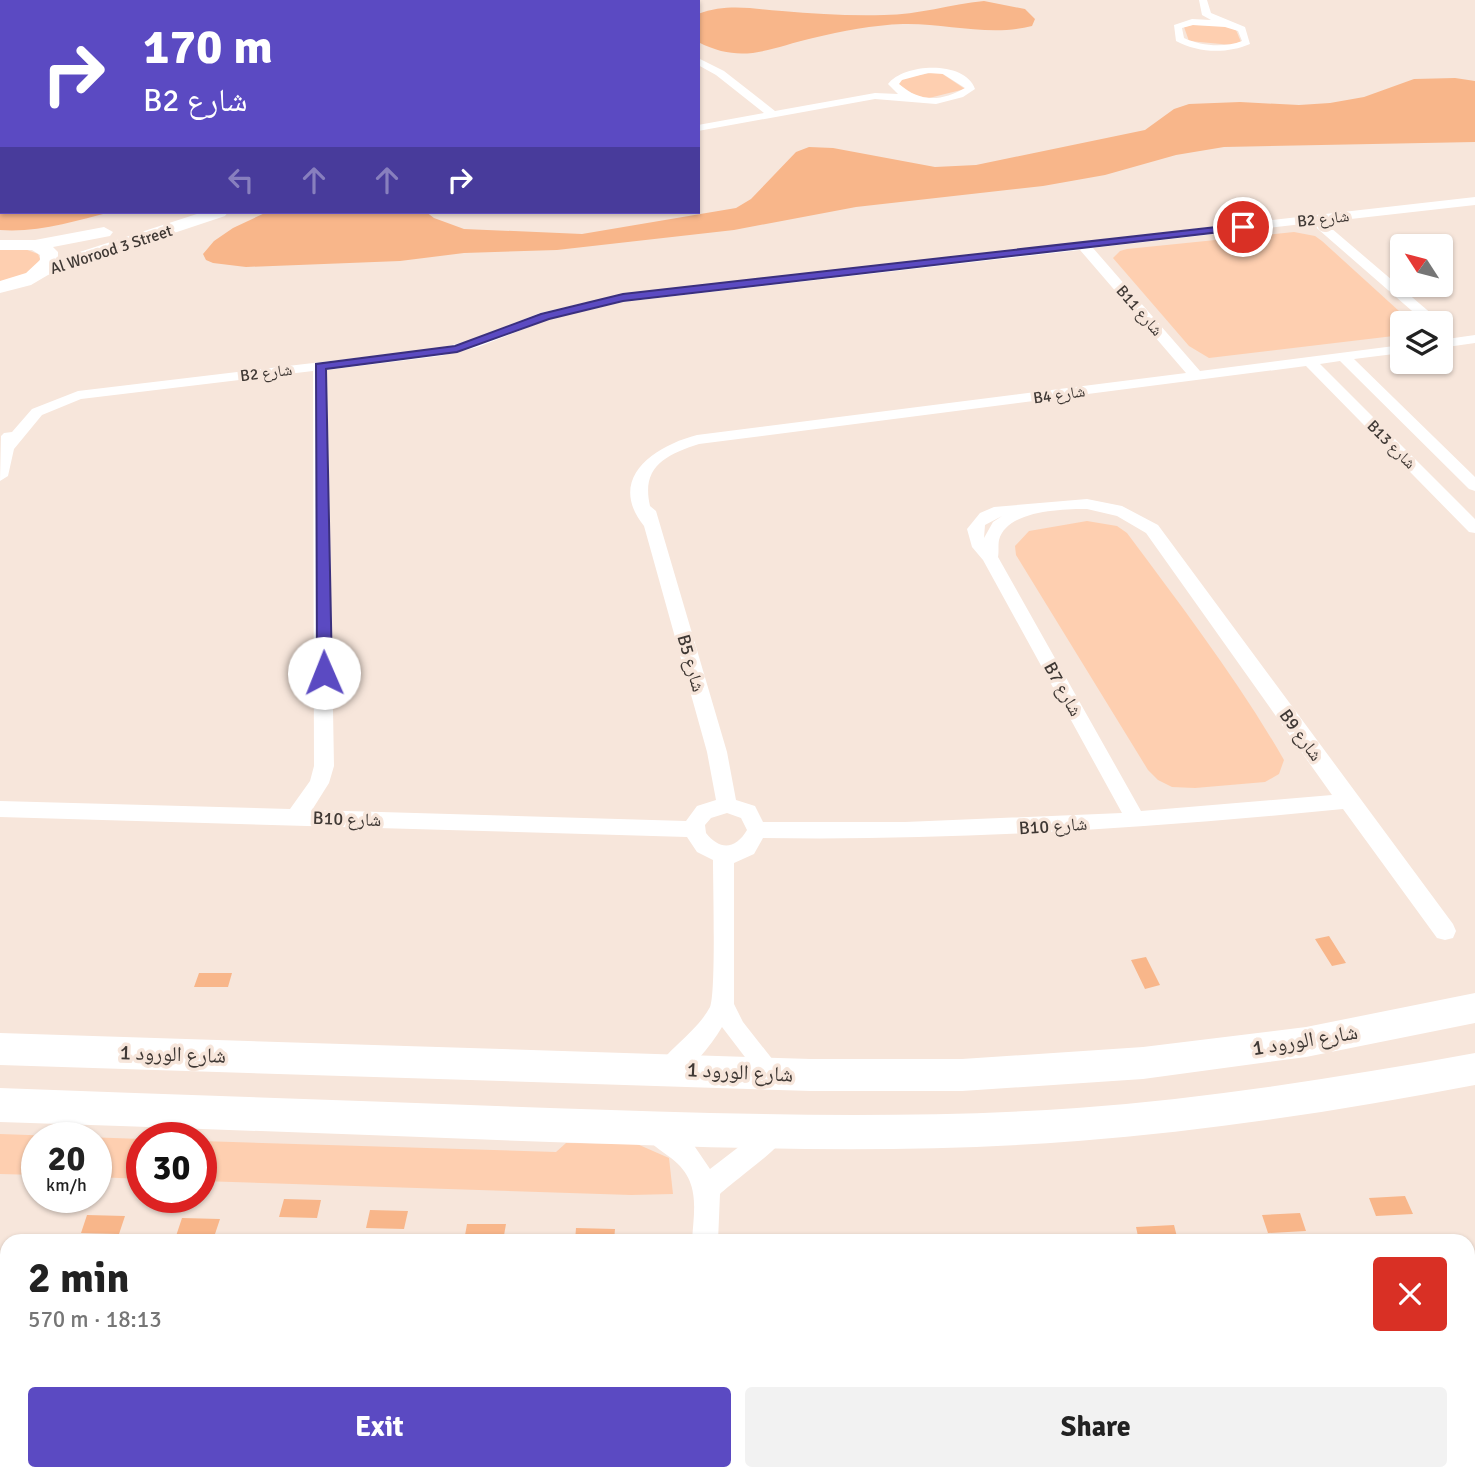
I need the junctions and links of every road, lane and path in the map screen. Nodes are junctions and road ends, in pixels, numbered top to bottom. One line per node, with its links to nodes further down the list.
1 (1203, 0): 2 (street)
2 (1207, 15): 3 (street); 4 (street)
3 (1192, 22): 4 (street); 4 (street)
4 (1226, 24)
5 (700, 62): 9 (street)
6 (893, 84): 7 (street); 8 (street); 8 (street)
7 (874, 96): 8 (street); 9 (street)
8 (911, 98)
9 (772, 114): 10 (street)
10 (700, 128)
11 (1475, 201): 14 (street, B2 شارع)
12 (163, 214): 16 (street, Al Worood 3 Street)
13 (213, 214): 18 (street, Al Worood 3 Street)
14 (1313, 219): 17 (street, B2 شارع); 21 (street)
15 (0, 245): 16 (street, Al Worood 3 Street)
16 (35, 245): 18 (street)
17 (1083, 245): 29 (street, B2 شارع); 30 (street, B11 شارع)
18 (42, 271): 19 (street, Al Worood 3 Street)
19 (9, 285): 20 (street)
20 (0, 304)
21 (1420, 311)
22 (1453, 339): 25 (street)
23 (1475, 339): 25 (street)
24 (1453, 342): 25 (street)
25 (1456, 342)
26 (1390, 351): 27 (street, B4 شارع)
27 (1344, 357): 28 (street, B4 شارع); 32 (street, B13 شارع)
28 (1309, 361): 30 (street, B4 شارع); 36 (street, B13 شارع)
29 (320, 366): 31 (street, B2 شارع); 40 (street)
30 (1197, 376): 35 (street, B4 شارع)
31 (0, 476)
32 (1475, 486)
33 (1068, 504): 34 (street); 37 (street, B9 شارع)
34 (1026, 510): 41 (street, B7 شارع)
35 (649, 522): 38 (street, B5 شارع)
36 (1475, 528)
37 (1348, 800): 41 (street, B10 شارع); 45 (street, B9 شارع)
38 (727, 805): 42 (street); 43 (street)
39 (0, 809): 40 (street, B10 شارع)
40 (296, 817): 42 (street, B10 شارع)
41 (1136, 820): 43 (street, B10 شارع)
42 (694, 829): 44 (street)
43 (757, 830): 44 (street)
44 (724, 854): 46 (street)
45 (1446, 931)
46 (723, 1004): 49 (street); 51 (street)
47 (1475, 1008): 51 (street, شارع الورود 1)
48 (0, 1049): 49 (street, شارع الورود 1)
49 (669, 1069): 51 (street, شارع الورود 1)
50 (1475, 1069): 54 (street)
51 (772, 1074)
52 (0, 1105): 53 (street)
53 (652, 1129): 54 (street); 55 (street)
54 (779, 1132): 55 (street)
55 (708, 1188): 56 (street)
56 (705, 1234)

